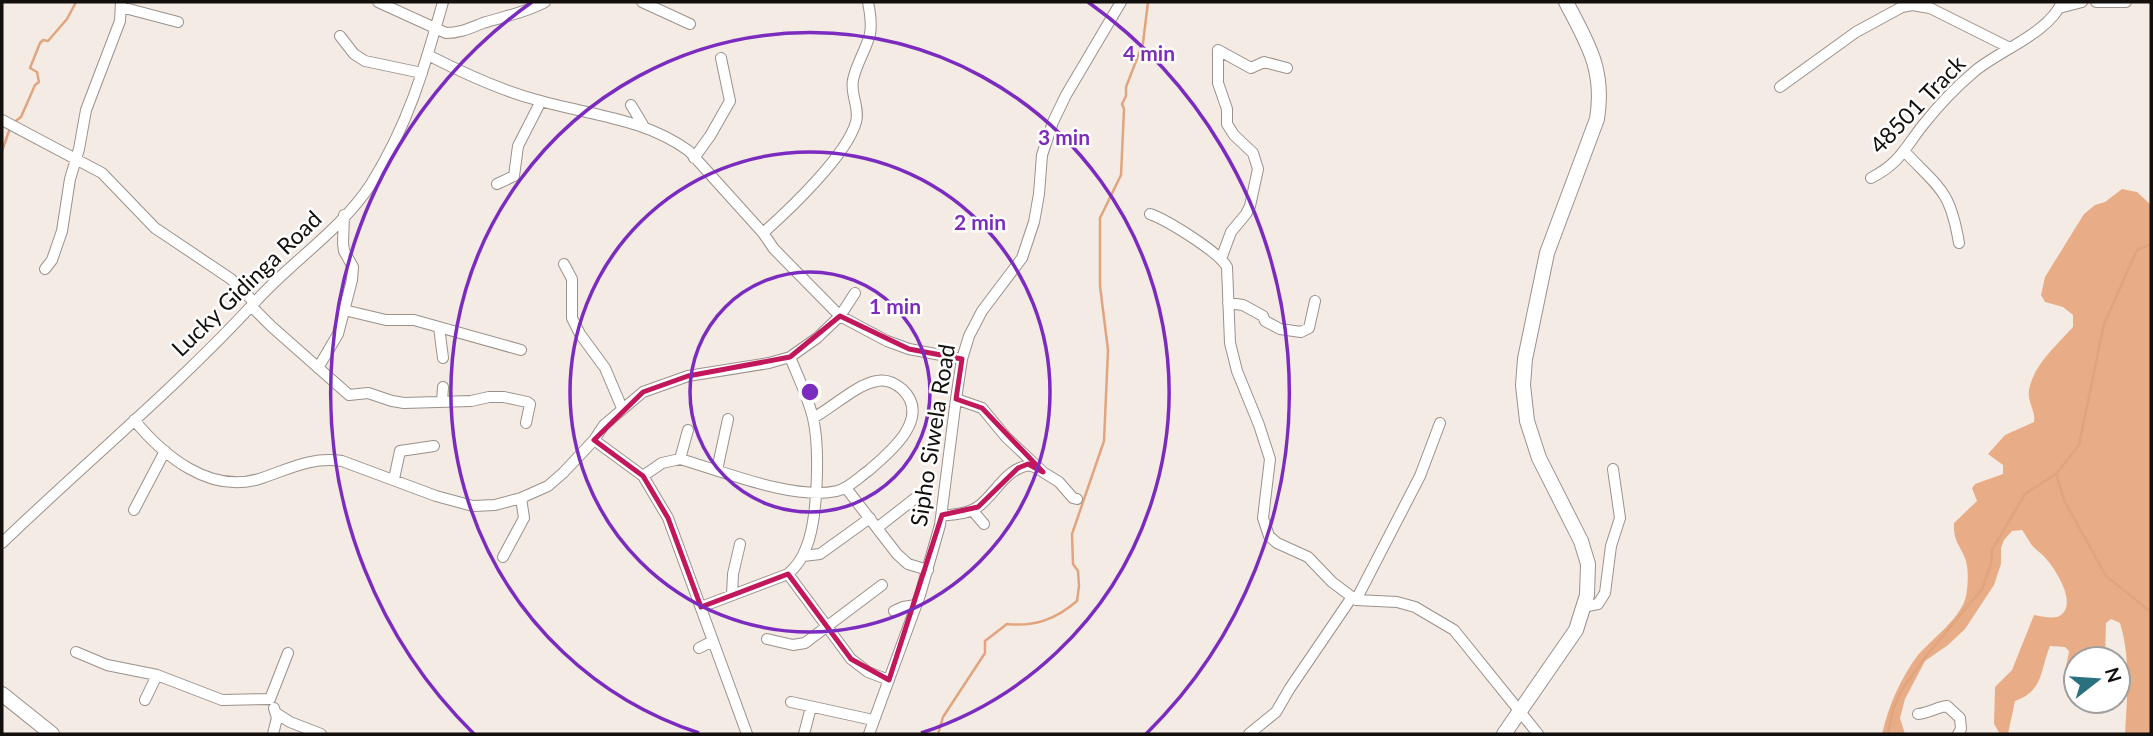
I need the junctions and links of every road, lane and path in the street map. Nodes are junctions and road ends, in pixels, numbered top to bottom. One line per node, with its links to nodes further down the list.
1 (379, 2): 15 (street)
2 (443, 2): 15 (street, Lucky Gidinga Road)
3 (545, 2): 15 (street)
4 (642, 2): 14 (street)
5 (869, 2): 34 (street)
6 (1121, 2): 49 (street, Sipho Siwela Road)
7 (1566, 2): 91 (street)
8 (2082, 2): 12 (street)
9 (2096, 2): 10 (street)
10 (2126, 2)
11 (121, 4): 13 (street); 29 (street)
12 (2061, 5): 17 (street, 48501 Track)
13 (178, 22)
14 (690, 24)
15 (436, 26): 18 (street, Lucky Gidinga Road)
16 (340, 36): 21 (street)
17 (2010, 48): 22 (street); 27 (street, 48501 Track)
18 (428, 55): 21 (street, Lucky Gidinga Road); 23 (street)
19 (721, 58): 28 (street)
20 (1287, 68): 36 (street)
21 (422, 73): 33 (street, Lucky Gidinga Road)
22 (1780, 87)
23 (541, 101): 26 (street); 31 (street)
24 (631, 105): 26 (street)
25 (8, 123): 29 (street)
26 (643, 125): 28 (street)
27 (1905, 152): 30 (street, 48501 Track); 35 (street)
28 (694, 158): 34 (street)
29 (76, 159): 38 (street); 42 (street)
30 (1871, 178)
31 (497, 184)
32 (1150, 214): 36 (street)
33 (344, 215): 42 (street, Lucky Gidinga Road); 43 (street)
34 (763, 233): 44 (street)
35 (1959, 243)
36 (1221, 259): 41 (street)
37 (564, 264): 54 (street)
38 (45, 269)
39 (855, 293): 44 (street)
40 (1315, 301): 41 (street)
41 (1228, 303): 88 (street)
42 (253, 304): 50 (street); 57 (street, Lucky Gidinga Road)
43 (344, 310): 45 (street); 50 (street)
44 (840, 316): 47 (street); 49 (street)
45 (439, 327): 46 (street); 48 (street)
46 (521, 349)
47 (790, 357): 54 (street); 55 (street)
48 (443, 358)
49 (962, 359): 52 (street, Sipho Siwela Road)
50 (318, 368): 53 (street)
51 (443, 387): 53 (street)
52 (956, 399): 67 (street); 77 (street, Sipho Siwela Road)
53 (442, 401): 58 (street)
54 (622, 408): 61 (street)
55 (813, 418): 70 (street); 71 (street)
56 (728, 419): 66 (street)
57 (134, 420): 63 (street); 80 (street, Lucky Gidinga Road)
58 (526, 423)
59 (1440, 424): 88 (street)
60 (688, 430): 64 (street)
61 (594, 440): 68 (street); 73 (street)
62 (434, 446): 69 (street)
63 (165, 452): 69 (street); 75 (street)
64 (680, 459): 66 (street); 68 (street)
65 (1613, 469): 91 (street)
66 (717, 470): 71 (street)
67 (1043, 472): 74 (street); 76 (street)
68 (643, 477): 90 (street)
69 (394, 479): 73 (street)
70 (846, 488): 71 (street); 78 (street)
71 (815, 492): 82 (street)
72 (918, 496): 78 (street)
73 (521, 498): 83 (street)
74 (1077, 499)
75 (134, 510)
76 (972, 510): 77 (street); 79 (street)
77 (942, 516): 84 (street, Sipho Siwela Road)
78 (873, 523): 82 (street); 84 (street)
79 (984, 524)
80 (2, 543)
81 (740, 544): 87 (street)
82 (803, 556): 85 (street)
83 (503, 557)
84 (928, 570): 89 (street, Sipho Siwela Road)
85 (788, 575): 87 (street); 93 (street)
86 (882, 584): 93 (street)
87 (732, 595): 90 (street)
88 (1354, 599): 106 (street); 116 (street)
89 (916, 605): 92 (street); 100 (street, Sipho Siwela Road)
90 (701, 607): 95 (street)
91 (1583, 607): 106 (street)
92 (894, 611)
93 (826, 627): 94 (street); 100 (street)
94 (767, 639)
95 (713, 641): 96 (street); 113 (street)
96 (699, 648)
97 (76, 652): 99 (street)
98 (288, 653): 102 (street)
99 (157, 675): 102 (street); 103 (street)
100 (889, 680): 109 (street, Sipho Siwela Road)
101 (2, 694): 110 (street)
102 (270, 699): 107 (street)
103 (145, 700)
104 (791, 702): 105 (street)
105 (811, 707): 109 (street); 114 (street)
106 (1521, 710): 117 (street); 118 (street)
107 (276, 713): 111 (street); 112 (street)
108 (1918, 714): 119 (street)
109 (873, 720): 115 (street, Sipho Siwela Road)
110 (52, 734)
111 (273, 734)
112 (321, 734)
113 (747, 734)
114 (804, 734)
115 (869, 734)
116 (1249, 734)
117 (1504, 734)
118 (1538, 734)
119 (1958, 734)

